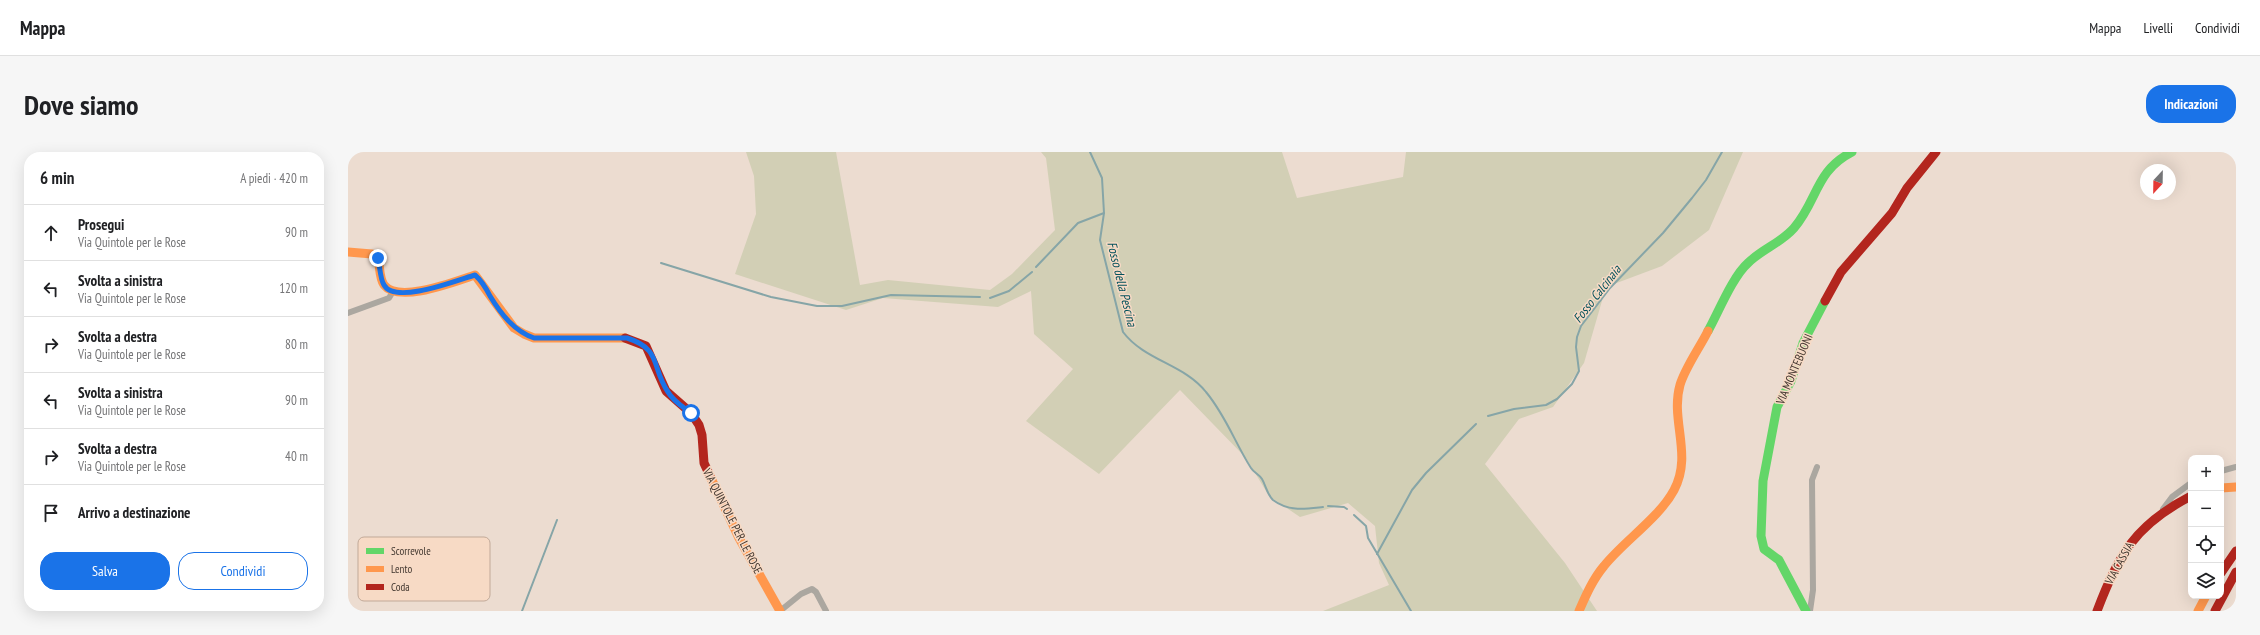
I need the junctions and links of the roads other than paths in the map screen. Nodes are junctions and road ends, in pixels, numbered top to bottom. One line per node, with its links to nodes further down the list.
1 (1852, 152): 20 (main road)
2 (1936, 152): 21 (main road, VIA MONTEBUONI)
3 (348, 252): 4 (main road)
4 (392, 292): 5 (street); 18 (main road, VIA QUINTOLE PER LE ROSE)
5 (348, 313)
6 (2236, 467): 8 (street)
7 (1817, 468): 22 (street)
8 (2224, 470)
9 (2188, 485): 13 (street)
10 (2236, 487): 11 (main road)
11 (2224, 488)
12 (2188, 498): 13 (main road, VIA CASSIA)
13 (2159, 513): 23 (main road, VIA CASSIA)
14 (2236, 551): 15 (main road)
15 (2224, 569)
16 (2236, 572): 25 (main road)
17 (2204, 599): 24 (main road)
18 (780, 611): 19 (street)
19 (826, 611)
20 (1579, 611)
21 (1806, 611)
22 (1810, 611)
23 (2096, 611)
24 (2198, 611)
25 (2215, 611)

